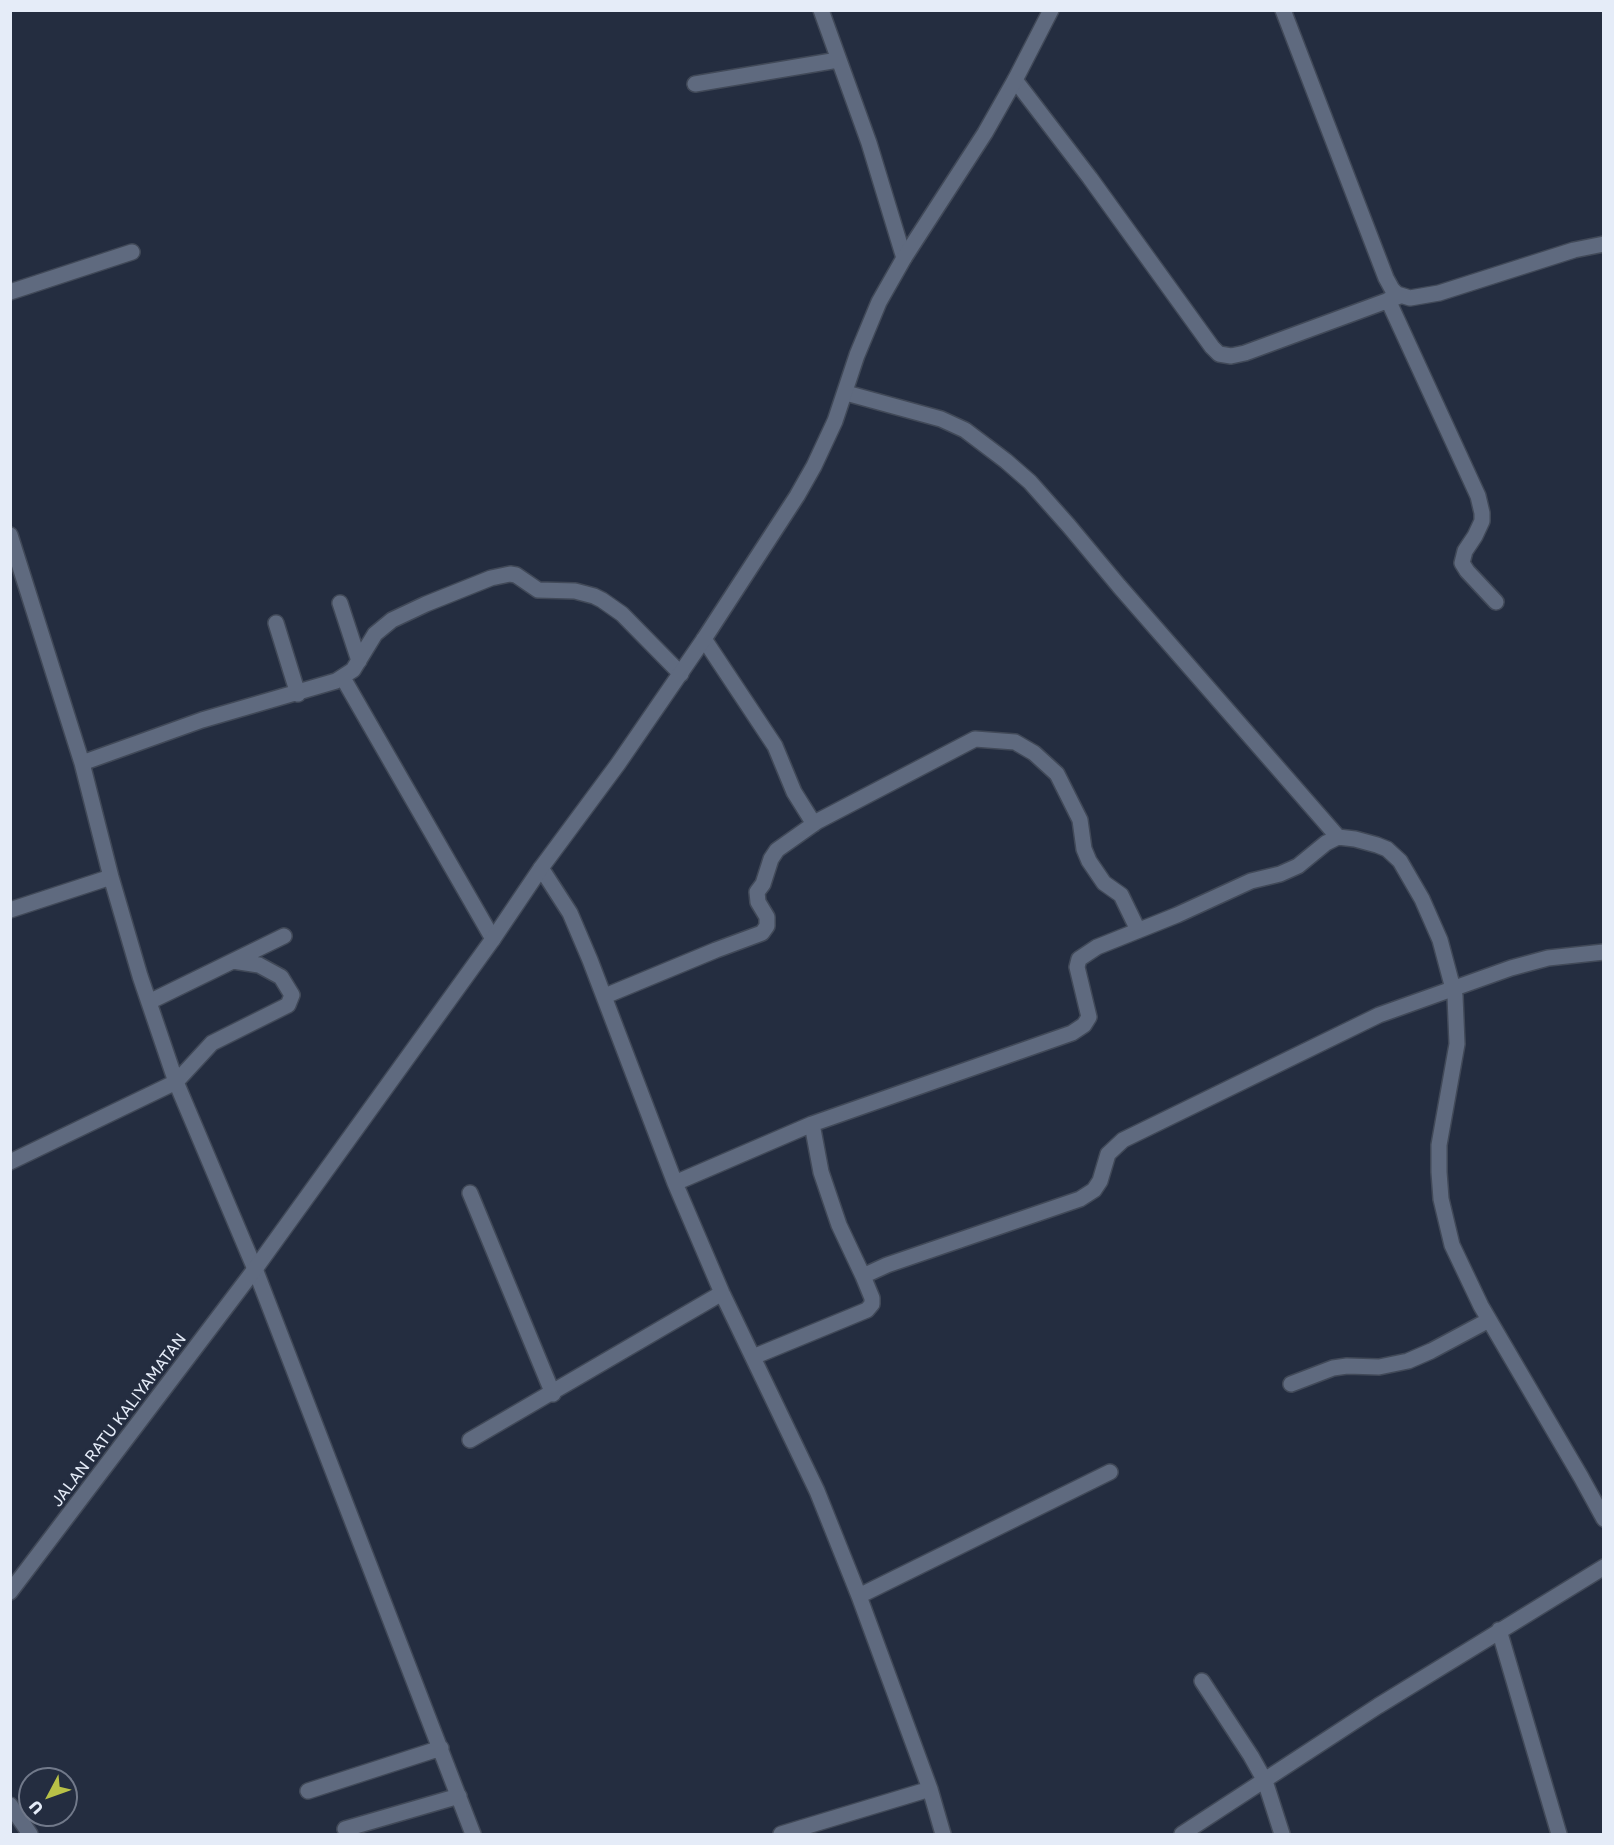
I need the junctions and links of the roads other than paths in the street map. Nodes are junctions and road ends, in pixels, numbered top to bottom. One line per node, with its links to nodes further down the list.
1 (821, 10): 4 (street)
2 (1051, 10): 5 (street, JALAN RATU KALIYAMATAN)
3 (1283, 10): 11 (street)
4 (837, 60): 6 (street); 9 (street)
5 (1015, 80): 9 (street, JALAN RATU KALIYAMATAN); 11 (street)
6 (695, 84)
7 (1604, 244): 11 (street)
8 (132, 252): 10 (street)
9 (904, 258): 12 (street, JALAN RATU KALIYAMATAN)
10 (10, 292)
11 (1394, 298): 14 (street)
12 (846, 393): 17 (street, JALAN RATU KALIYAMATAN); 24 (street)
13 (10, 535): 22 (street)
14 (1496, 602)
15 (340, 603): 18 (street)
16 (276, 622): 21 (street)
17 (704, 639): 19 (street, JALAN RATU KALIYAMATAN); 23 (street)
18 (359, 661): 19 (street); 20 (street)
19 (681, 674): 25 (street, JALAN RATU KALIYAMATAN)
20 (343, 678): 21 (street); 30 (street)
21 (298, 694): 22 (street)
22 (82, 763): 26 (street)
23 (814, 824): 28 (street); 34 (street)
24 (1338, 837): 28 (street); 33 (street)
25 (541, 868): 30 (street, JALAN RATU KALIYAMATAN); 34 (street)
26 (111, 877): 27 (street); 35 (street)
27 (10, 910)
28 (1138, 930): 37 (street)
29 (284, 936): 32 (street)
30 (493, 939): 41 (street, JALAN RATU KALIYAMATAN)
31 (1604, 952): 33 (street)
32 (233, 961): 35 (street); 36 (street)
33 (1453, 989): 42 (street); 44 (street)
34 (605, 996): 39 (street)
35 (149, 1002): 36 (street)
36 (176, 1082): 38 (street); 41 (street)
37 (812, 1124): 39 (street); 42 (street)
38 (10, 1162)
39 (675, 1182): 43 (street)
40 (470, 1193): 47 (street)
41 (255, 1269): 52 (street, JALAN RATU KALIYAMATAN); 56 (street)
42 (863, 1276): 45 (street)
43 (722, 1293): 45 (street); 47 (street)
44 (1489, 1320): 46 (street); 50 (street)
45 (753, 1357): 53 (street)
46 (1291, 1384)
47 (553, 1394): 48 (street)
48 (470, 1440)
49 (1110, 1472): 53 (street)
50 (1604, 1519)
51 (1604, 1567): 54 (street)
52 (10, 1592)
53 (859, 1596): 58 (street)
54 (1499, 1630): 57 (street); 69 (street)
55 (1202, 1681): 57 (street)
56 (441, 1748): 59 (street); 60 (street)
57 (1265, 1780): 67 (street); 68 (street)
58 (930, 1789): 65 (street); 66 (street)
59 (308, 1791)
60 (459, 1796): 62 (street); 64 (street)
61 (10, 1805): 63 (street)
62 (345, 1829)
63 (30, 1834)
64 (473, 1834)
65 (781, 1834)
66 (943, 1834)
67 (1182, 1834)
68 (1282, 1834)
69 (1559, 1834)

